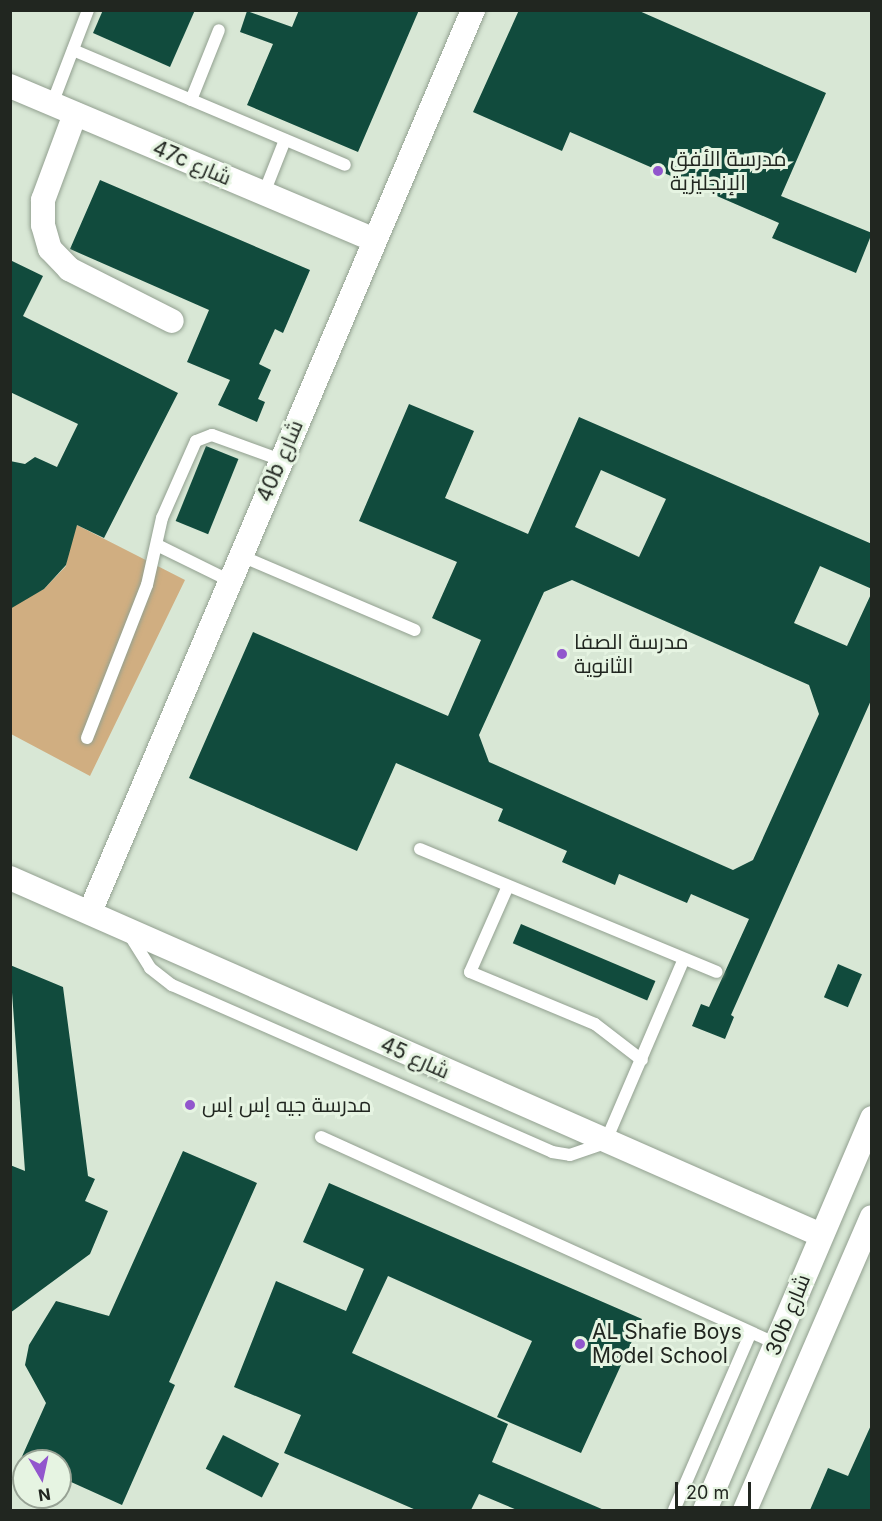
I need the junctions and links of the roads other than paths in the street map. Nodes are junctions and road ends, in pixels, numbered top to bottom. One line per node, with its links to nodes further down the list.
1 (88, 10): 4 (lane)
2 (473, 10): 12 (street, 40b شارع)
3 (219, 30): 6 (lane)
4 (73, 50): 6 (lane); 7 (lane)
5 (10, 86): 7 (street, 47c شارع)
6 (191, 100): 9 (lane)
7 (52, 104): 8 (street, 47c شارع)
8 (75, 114): 11 (street, 47c شارع); 13 (street)
9 (285, 140): 10 (lane); 11 (lane)
10 (345, 165)
11 (264, 193): 12 (street, 47c شارع)
12 (375, 240): 14 (street, 40b شارع)
13 (172, 321)
14 (281, 460): 15 (lane); 16 (street, 40b شارع)
15 (157, 545): 17 (lane); 19 (lane)
16 (239, 555): 17 (street, 40b شارع); 18 (lane)
17 (228, 580): 23 (street, 40b شارع)
18 (415, 630)
19 (87, 738)
20 (420, 849): 22 (lane)
21 (10, 878): 23 (street, شارع 45)
22 (508, 886): 25 (lane); 27 (lane)
23 (90, 912): 24 (street, شارع 45)
24 (126, 928): 30 (street, شارع 45); 30 (lane)
25 (684, 959): 26 (lane); 27 (lane)
26 (717, 972)
27 (642, 1060): 30 (lane)
28 (872, 1118): 32 (street, 30b شارع)
29 (321, 1137): 33 (lane)
30 (605, 1143): 32 (street, شارع 45)
31 (872, 1217): 37 (street, 30b شارع)
32 (821, 1235): 34 (street, 30b شارع)
33 (750, 1334): 34 (lane); 35 (lane)
34 (777, 1344): 36 (street, 30b شارع)
35 (674, 1510)
36 (705, 1510)
37 (745, 1510)

